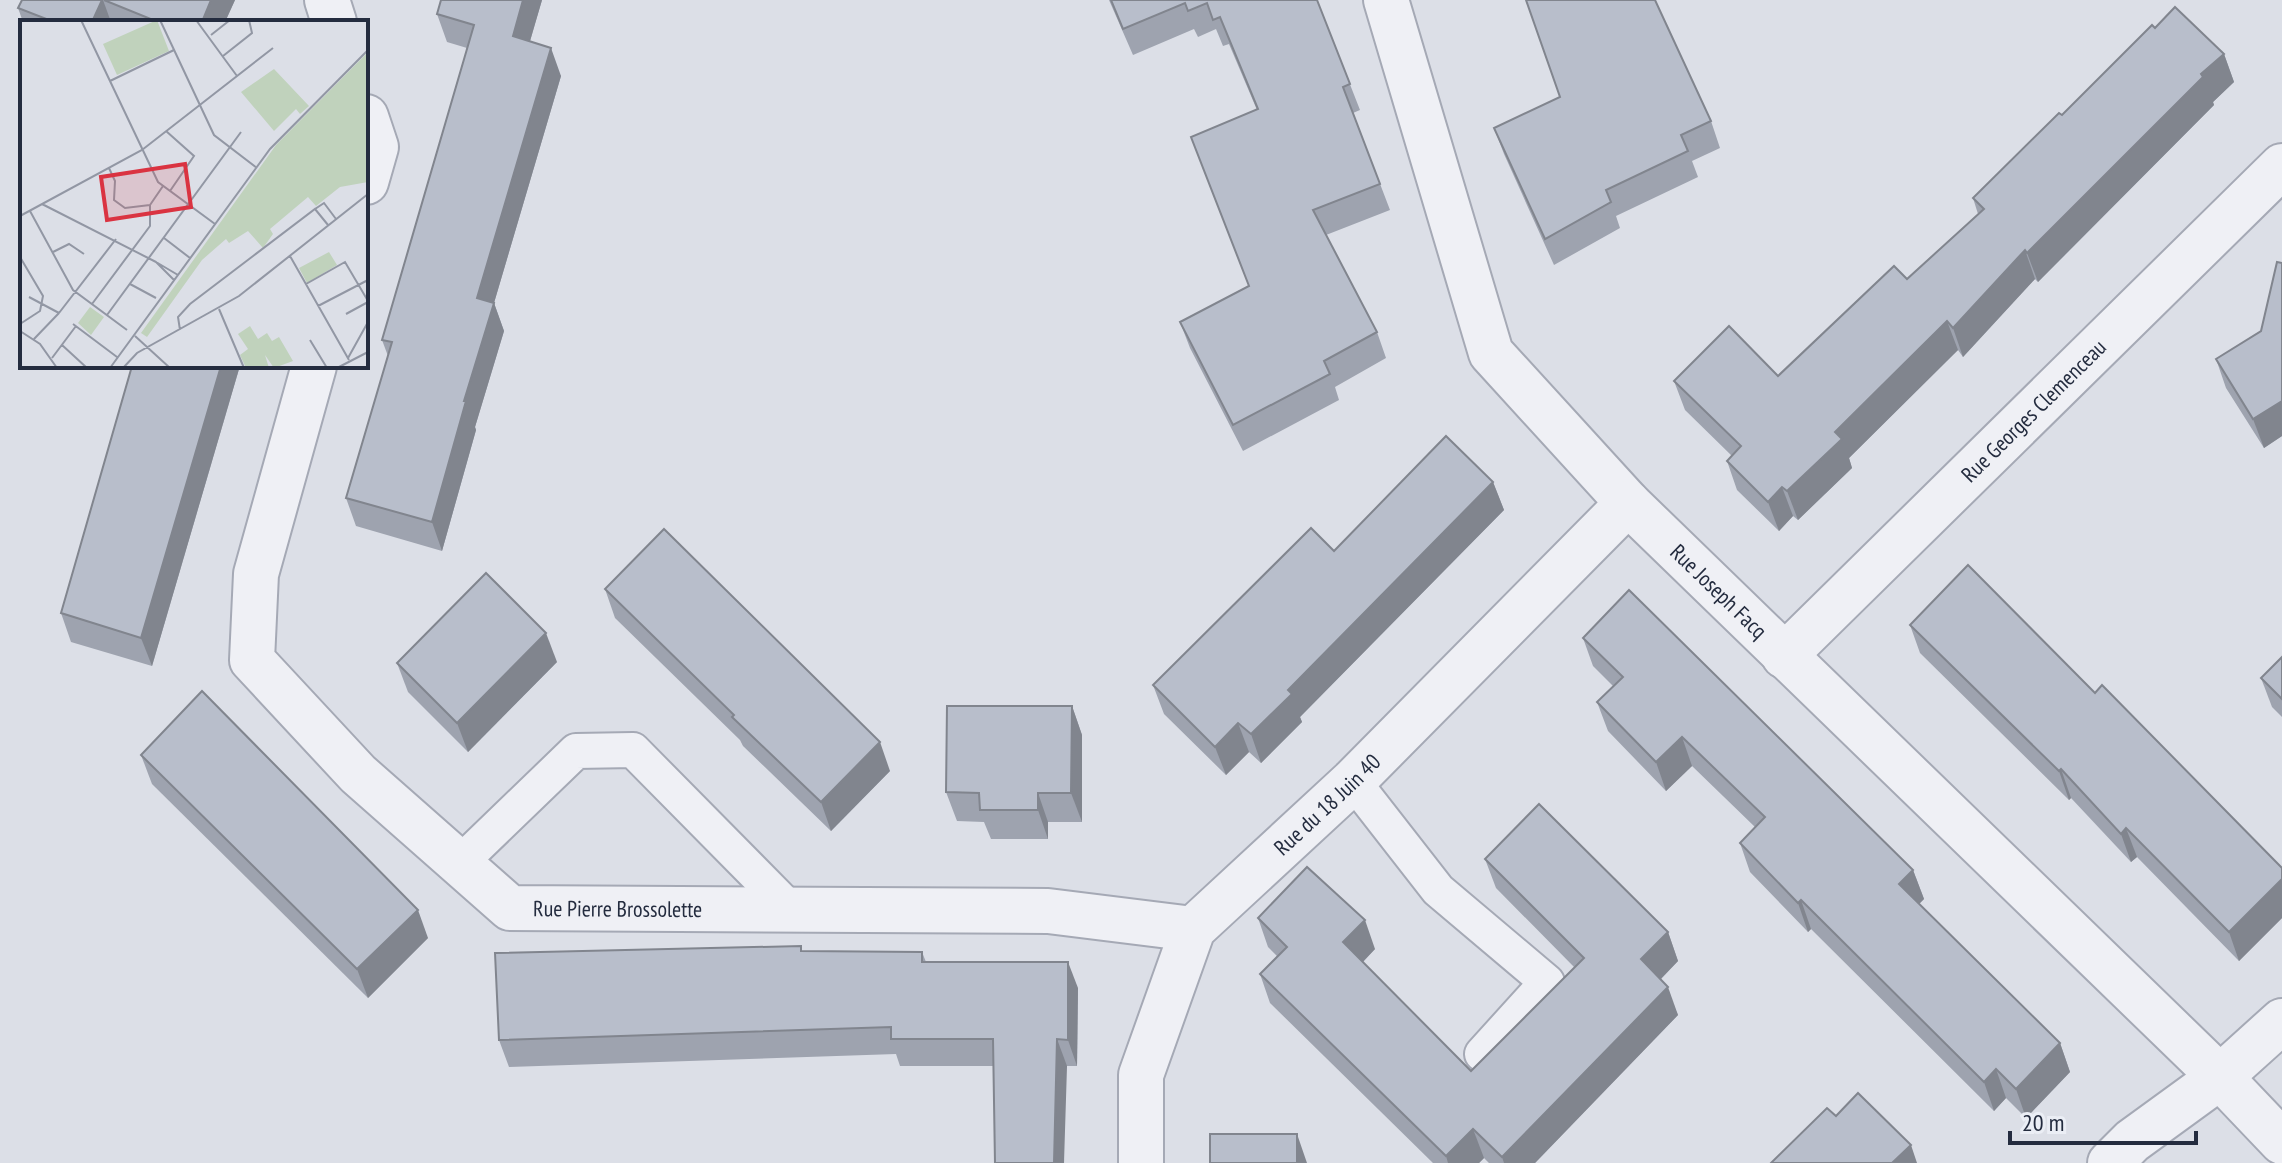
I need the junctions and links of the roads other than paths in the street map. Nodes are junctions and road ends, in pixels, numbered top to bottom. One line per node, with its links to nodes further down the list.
1 (327, 0): 3 (street)
2 (1386, 0): 8 (street, Rue Joseph Facq)
3 (333, 20)
4 (368, 123): 6 (street)
5 (2282, 166): 9 (street, Rue Georges Clemenceau)
6 (368, 175)
7 (313, 368): 11 (street, Rue Pierre Brossolette)
8 (1628, 503): 9 (street, Rue Joseph Facq); 10 (street, Rue du 18 Juin 40)
9 (1784, 656): 16 (street, Rue Joseph Facq)
10 (1353, 781): 13 (street, Rue du 18 Juin 40); 15 (lane)
11 (460, 863): 12 (street, Rue Pierre Brossolette); 12 (lane)
12 (791, 910): 13 (street, Rue Pierre Brossolette)
13 (1193, 929): 18 (street, Rue du 18 Juin 40)
14 (2282, 1021): 16 (street)
15 (1482, 1054)
16 (2220, 1077): 17 (street, Rue Joseph Facq); 19 (street)
17 (2282, 1142)
18 (1141, 1163)
19 (2110, 1163)

